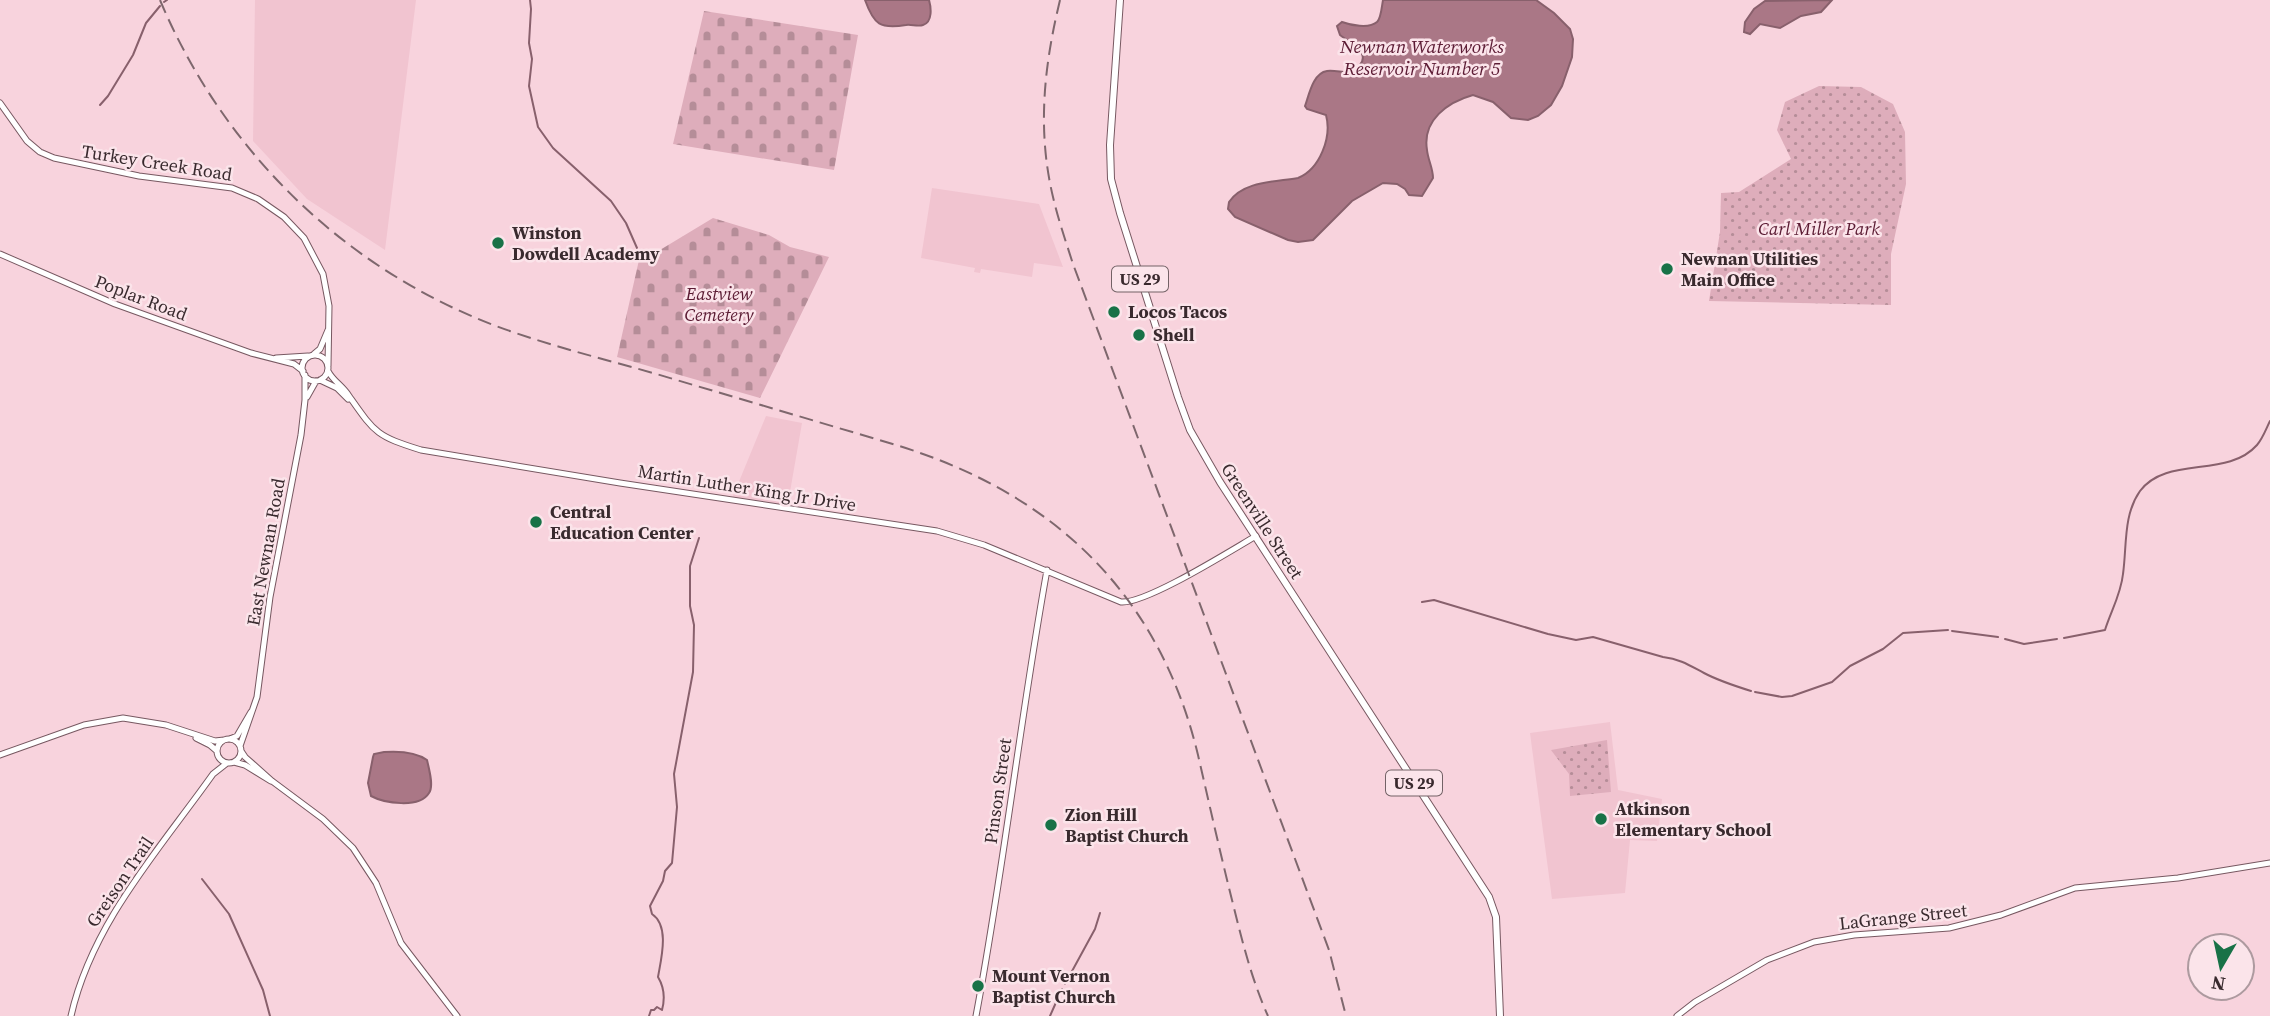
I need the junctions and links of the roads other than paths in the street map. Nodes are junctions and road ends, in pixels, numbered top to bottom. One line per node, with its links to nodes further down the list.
1 (1120, 0): 12 (main road, Greenville Street / US 29)
2 (0, 103): 4 (street, Turkey Creek Road)
3 (0, 254): 6 (street, Poplar Road)
4 (328, 330): 5 (street); 7 (street, Turkey Creek Road)
5 (312, 356): 6 (street, Poplar Road); 7 (street); 8 (street)
6 (276, 358): 8 (street, Poplar Road)
7 (328, 368): 9 (street); 11 (street, Martin Luther King Jr Drive)
8 (304, 373): 9 (street); 10 (street, East Newnan Road)
9 (318, 380): 10 (street, East Newnan Road); 11 (street, Martin Luther King Jr Drive)
10 (305, 400): 14 (street, East Newnan Road)
11 (355, 406): 13 (street, Martin Luther King Jr Drive)
12 (1256, 536): 13 (street, Martin Luther King Jr Drive); 27 (main road, Greenville Street / US 29)
13 (1047, 570): 26 (street, Pinson Street)
14 (253, 709): 16 (street, East Newnan Road); 17 (street, East Newnan Road)
15 (184, 731): 16 (street); 18 (street); 19 (street)
16 (227, 739): 17 (street); 19 (street)
17 (241, 748): 20 (street); 22 (street)
18 (0, 755)
19 (218, 755): 20 (street); 21 (street, Greison Trail)
20 (230, 763): 21 (street, Greison Trail); 22 (street)
21 (213, 774): 24 (street, Greison Trail)
22 (272, 781): 25 (street)
23 (2270, 863): 28 (street, LaGrange Street)
24 (71, 1016)
25 (457, 1016)
26 (976, 1016)
27 (1500, 1016)
28 (1677, 1016)

